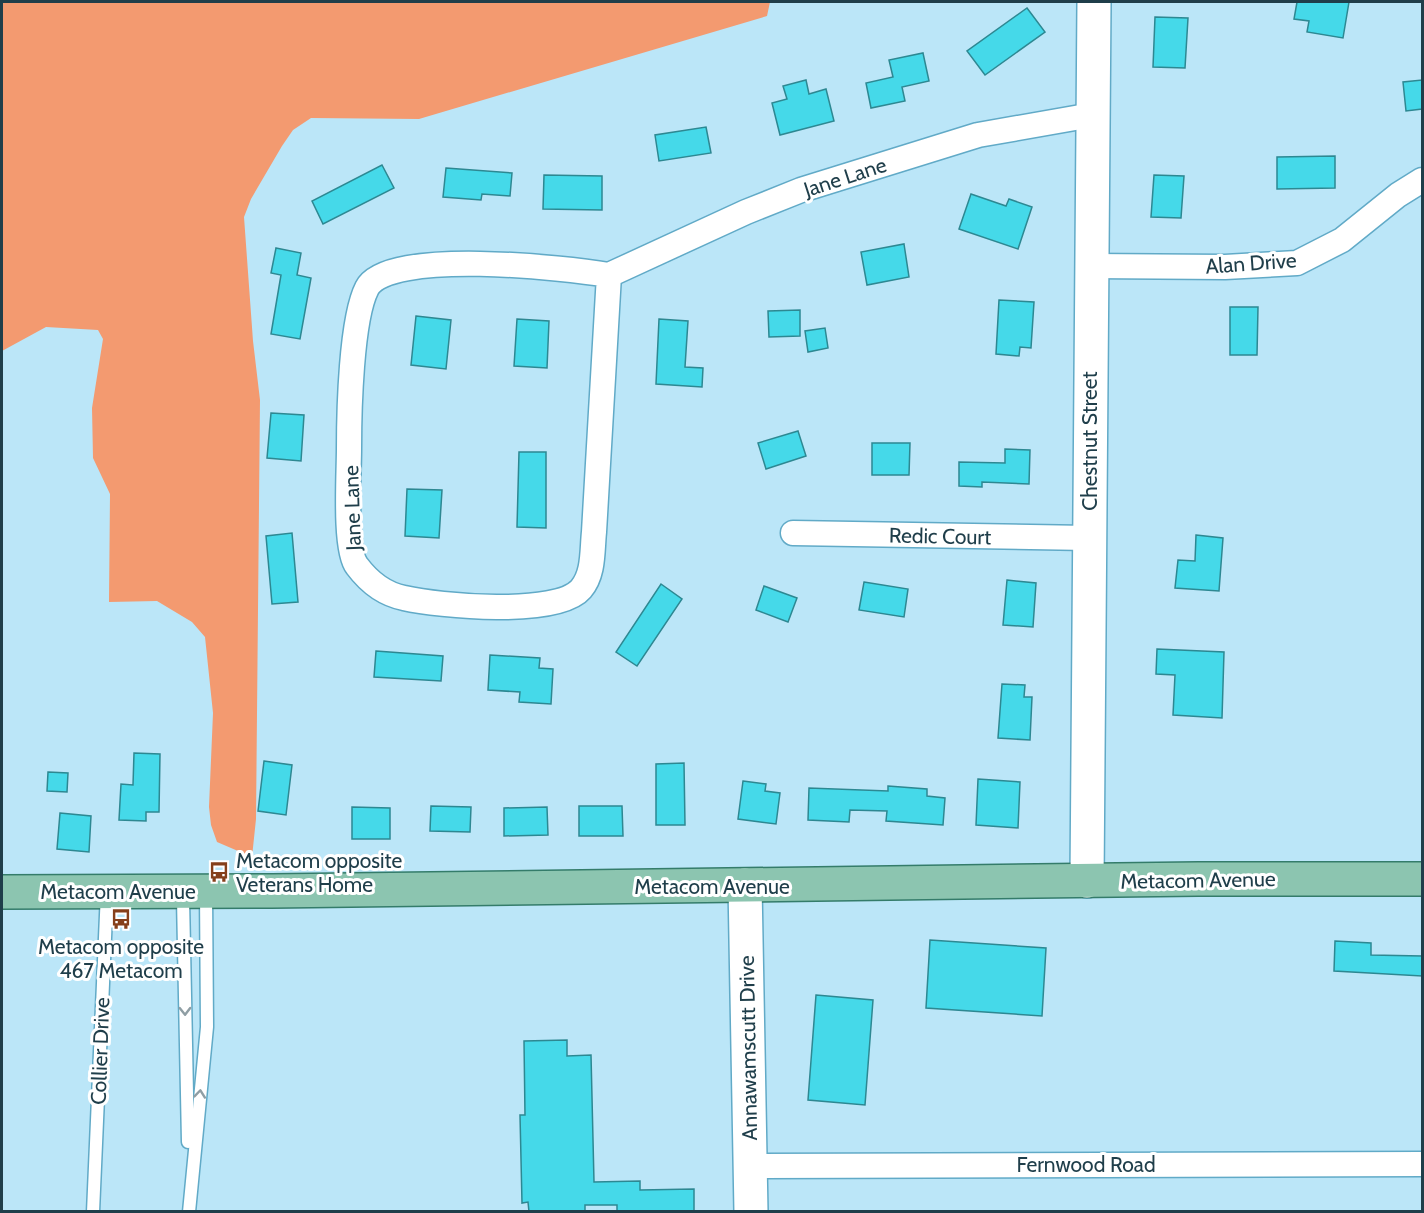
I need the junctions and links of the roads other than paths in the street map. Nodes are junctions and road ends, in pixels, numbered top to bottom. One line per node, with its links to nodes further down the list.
1 (1094, 2): 2 (street, Chestnut Street)
2 (1092, 115): 4 (street, Chestnut Street); 5 (street, Jane Lane)
3 (1422, 180): 4 (street, Alan Drive)
4 (1090, 266): 7 (street, Chestnut Street)
5 (609, 275): 5 (street, Jane Lane)
6 (793, 533): 7 (street, Redic Court)
7 (1088, 538): 9 (street, Chestnut Street)
8 (1422, 879): 9 (main road, Metacom Avenue)
9 (1087, 881): 10 (main road, Metacom Avenue)
10 (745, 885): 11 (main road, Metacom Avenue); 15 (street, Annawamscutt Drive)
11 (193, 890): 13 (main road, Metacom Avenue); 16 (lane, one-way to 11); 16 (lane, one-way to 16)
12 (2, 891): 13 (main road, Metacom Avenue)
13 (107, 891): 17 (lane, Collier Drive)
14 (1422, 1164): 15 (street, Fernwood Road)
15 (750, 1166): 19 (street, Annawamscutt Drive)
16 (190, 1194): 18 (lane)
17 (93, 1212)
18 (189, 1212)
19 (751, 1212)

